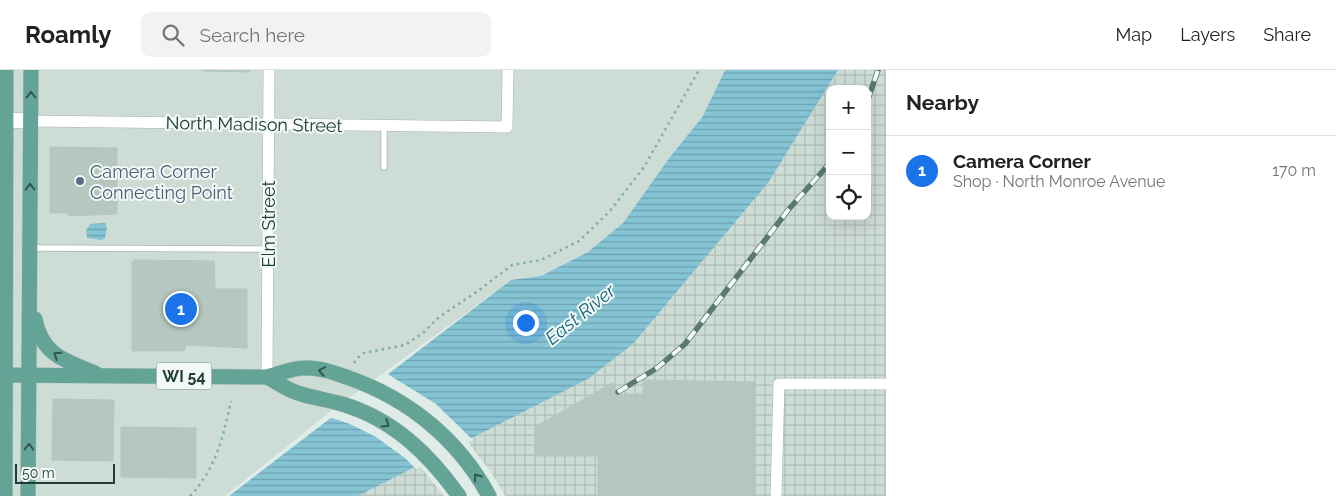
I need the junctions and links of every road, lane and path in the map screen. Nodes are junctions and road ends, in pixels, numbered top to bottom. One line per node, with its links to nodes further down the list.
1 (6, 70): 6 (main road)
2 (30, 70): 7 (main road, one-way to 2)
3 (269, 70): 8 (street, Elm Street)
4 (508, 70): 9 (street, North Madison Street)
5 (699, 70): 14 (path)
6 (3, 120): 7 (main road, North Madison Street); 15 (main road)
7 (30, 120): 8 (street, North Madison Street); 11 (main road, one-way to 7)
8 (269, 124): 9 (street, North Madison Street); 12 (street, Elm Street)
9 (384, 126): 10 (lane)
10 (384, 167)
11 (31, 248): 12 (lane); 13 (main road)
12 (268, 249): 18 (street, Elm Street)
13 (30, 299): 16 (main road); 17 (main road, one-way to 13)
14 (354, 363)
15 (3, 375): 16 (main road); 21 (main road)
16 (29, 376): 17 (main road, WI 54); 23 (main road, one-way to 16)
17 (101, 376): 18 (main road, WI 54)
18 (267, 377): 25 (main road, WI 54, one-way to 25); 26 (main road, WI 54, one-way to 18)
19 (886, 384): 27 (street)
20 (231, 401): 24 (path)
21 (3, 446): 22 (main road)
22 (5, 496)
23 (28, 496)
24 (190, 496)
25 (459, 496)
26 (489, 496)
27 (776, 496)

